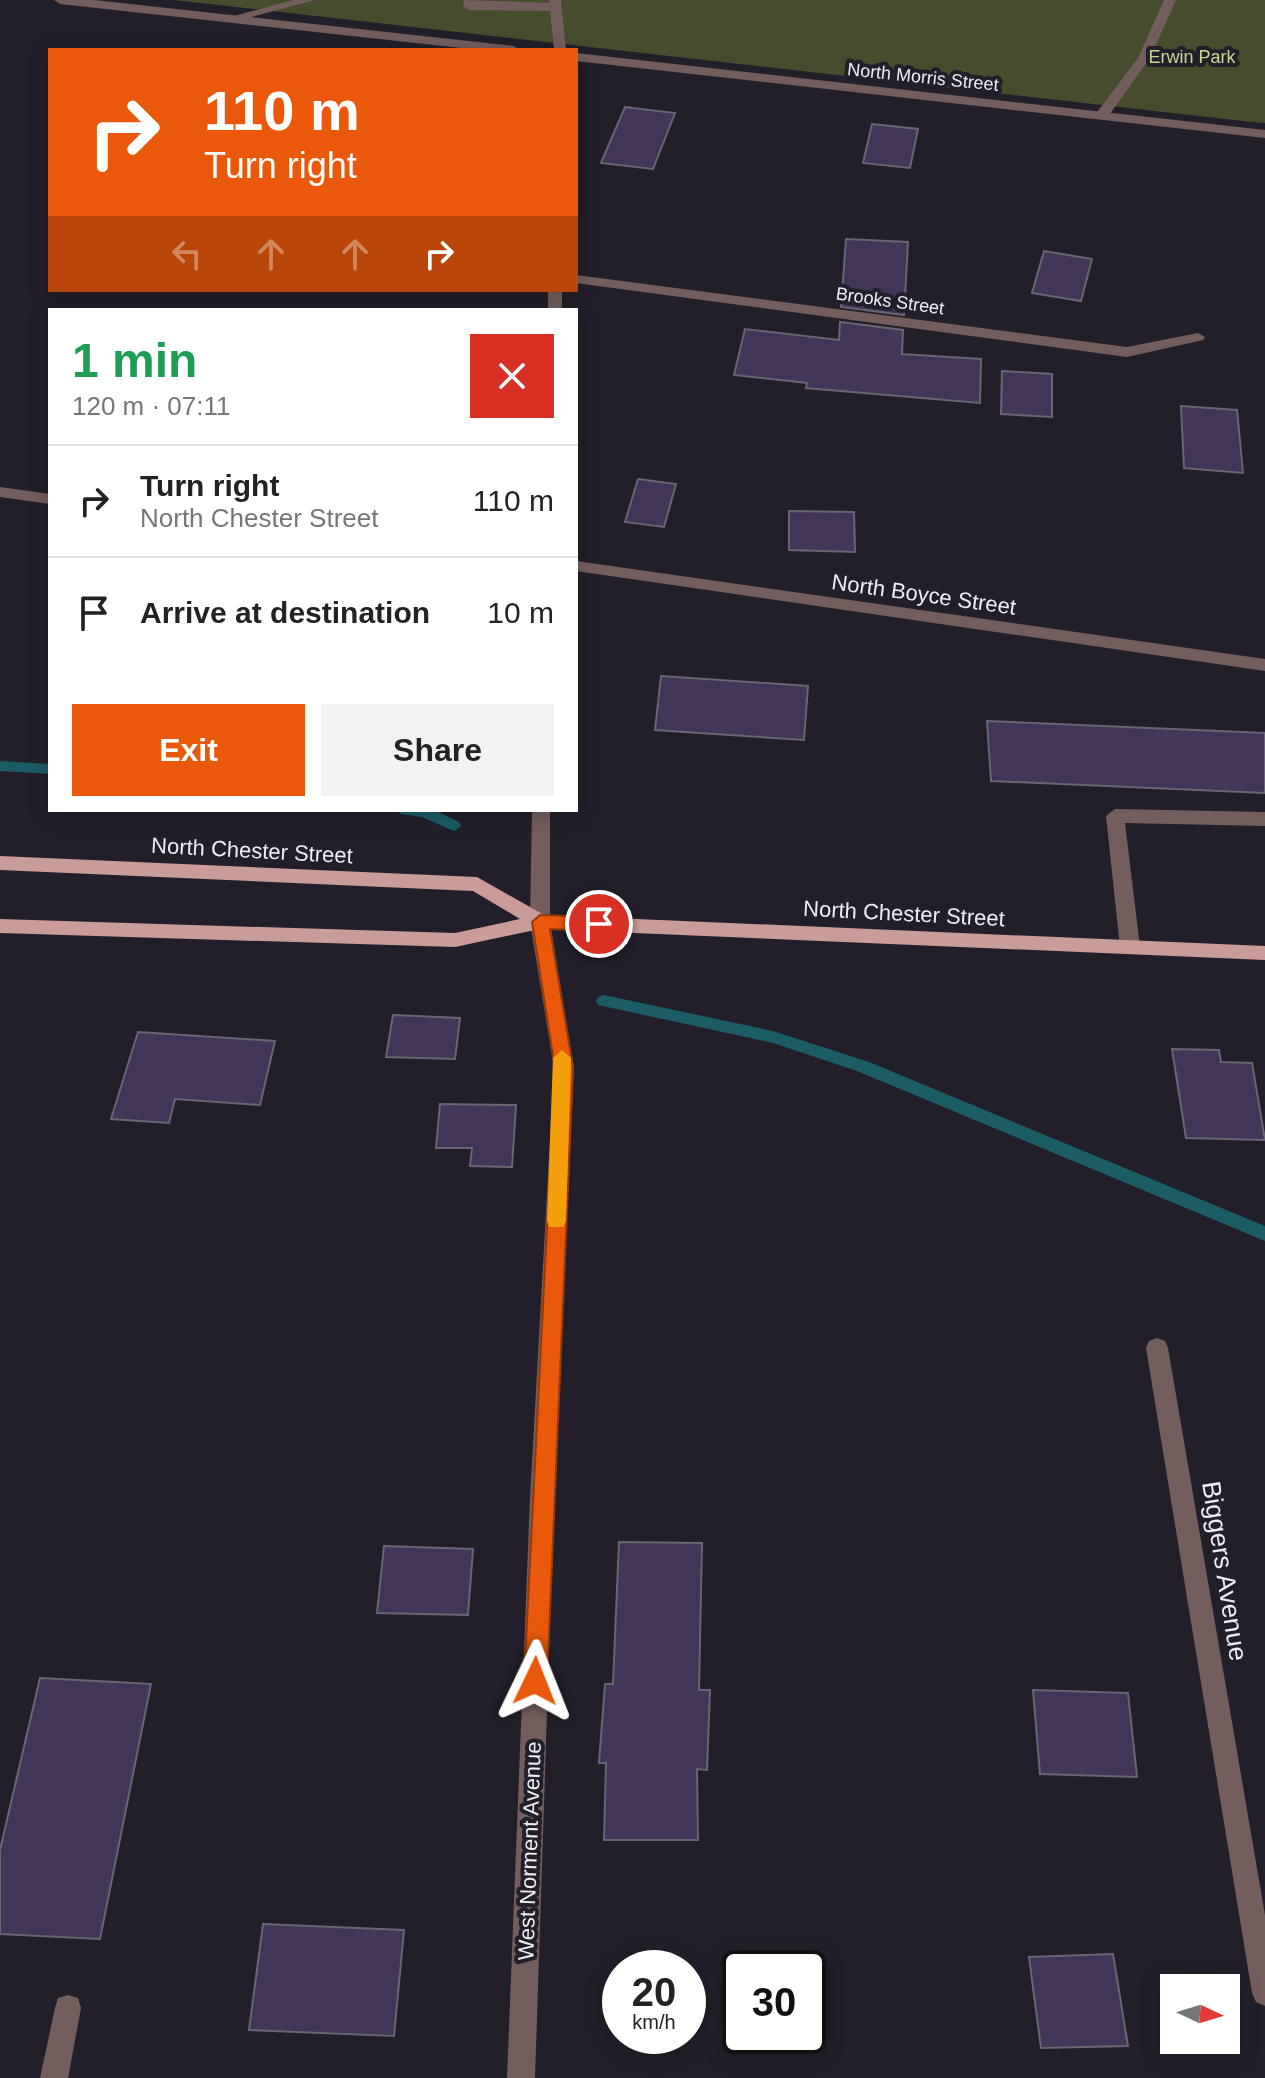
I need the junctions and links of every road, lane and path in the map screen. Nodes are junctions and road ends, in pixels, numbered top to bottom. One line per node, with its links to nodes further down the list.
1 (60, 0): 6 (street)
2 (309, 0): 6 (street)
3 (470, 0): 5 (street)
4 (1170, 0): 10 (street)
5 (555, 4): 8 (street)
6 (233, 18): 7 (street)
7 (496, 48)
8 (560, 48)
9 (578, 57): 10 (street, North Morris Street)
10 (1102, 115): 11 (street, North Morris Street)
11 (1265, 134)
12 (578, 279): 13 (street, Brooks Street)
13 (1198, 337)
14 (0, 492): 15 (street)
15 (48, 499)
16 (578, 566): 17 (street, North Boyce Street)
17 (1265, 665)
18 (541, 812): 21 (street, West Norment Avenue)
19 (1265, 819): 23 (street)
20 (0, 863): 21 (main road, North Chester Street)
21 (540, 922): 22 (main road, North Chester Street); 23 (main road, North Chester Street); 29 (street, West Norment Avenue)
22 (0, 926)
23 (1130, 947): 24 (main road, North Chester Street)
24 (1265, 953)
25 (1157, 1348): 26 (street, Biggers Avenue)
26 (1265, 1993)
27 (68, 2008): 28 (street)
28 (54, 2078)
29 (521, 2078)

